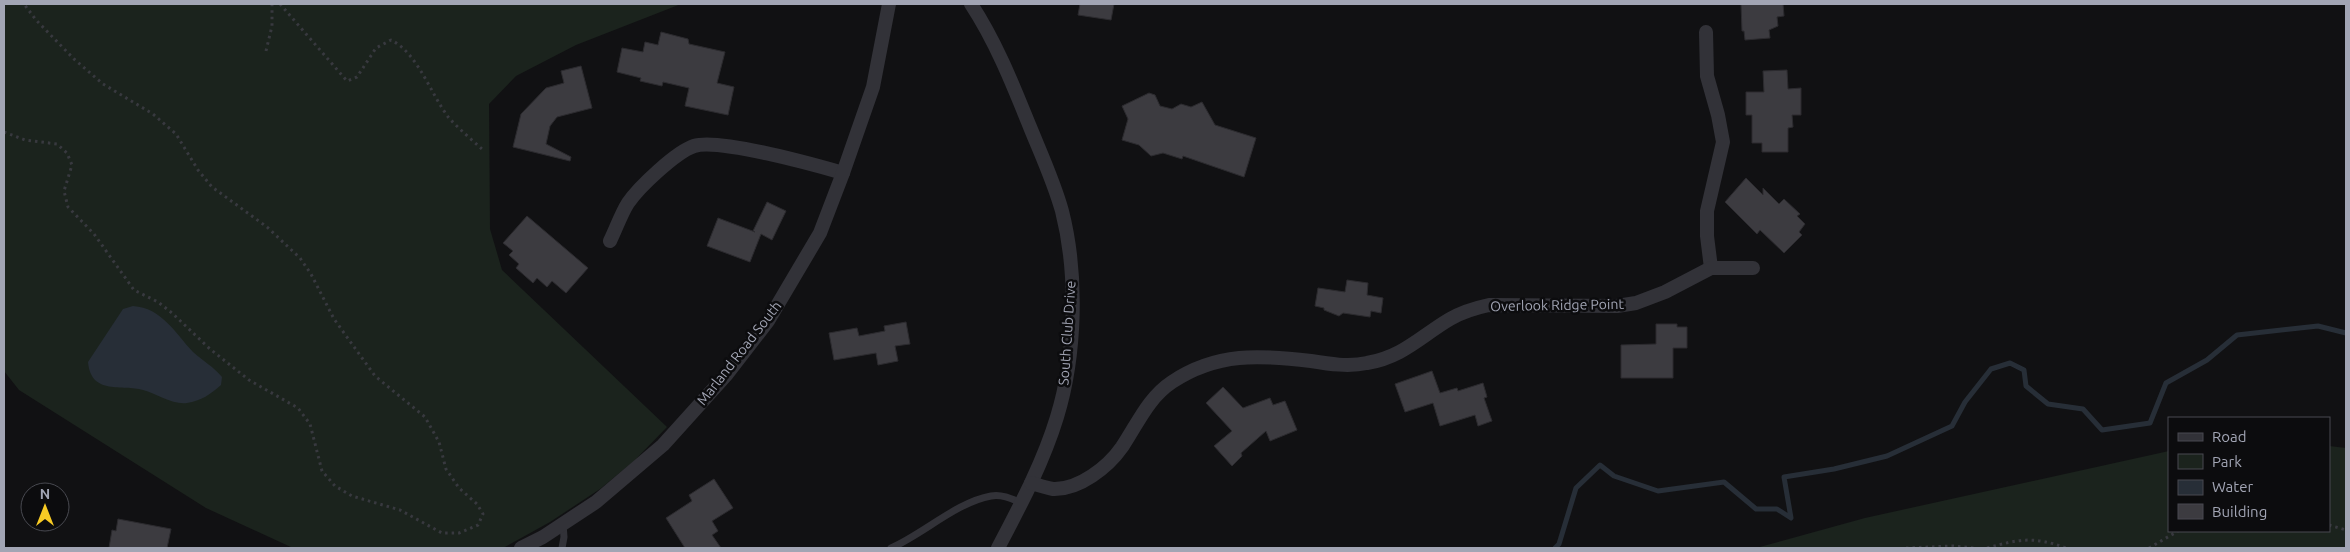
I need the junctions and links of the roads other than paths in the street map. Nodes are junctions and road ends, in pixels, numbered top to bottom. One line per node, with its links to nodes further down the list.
1 (889, 4): 4 (street, Marland Road South)
2 (972, 4): 8 (street, South Club Drive)
3 (1706, 32): 6 (street)
4 (843, 173): 5 (street); 10 (street, Marland Road South)
5 (610, 241)
6 (1711, 268): 7 (street, Overlook Ridge Point); 8 (street, Overlook Ridge Point)
7 (1753, 268)
8 (1031, 483): 9 (street, South Club Drive)
9 (1022, 503): 13 (lane); 14 (street, South Club Drive)
10 (563, 524): 11 (street, Marland Road South); 12 (lane)
11 (521, 548)
12 (562, 548)
13 (891, 548)
14 (998, 548)

